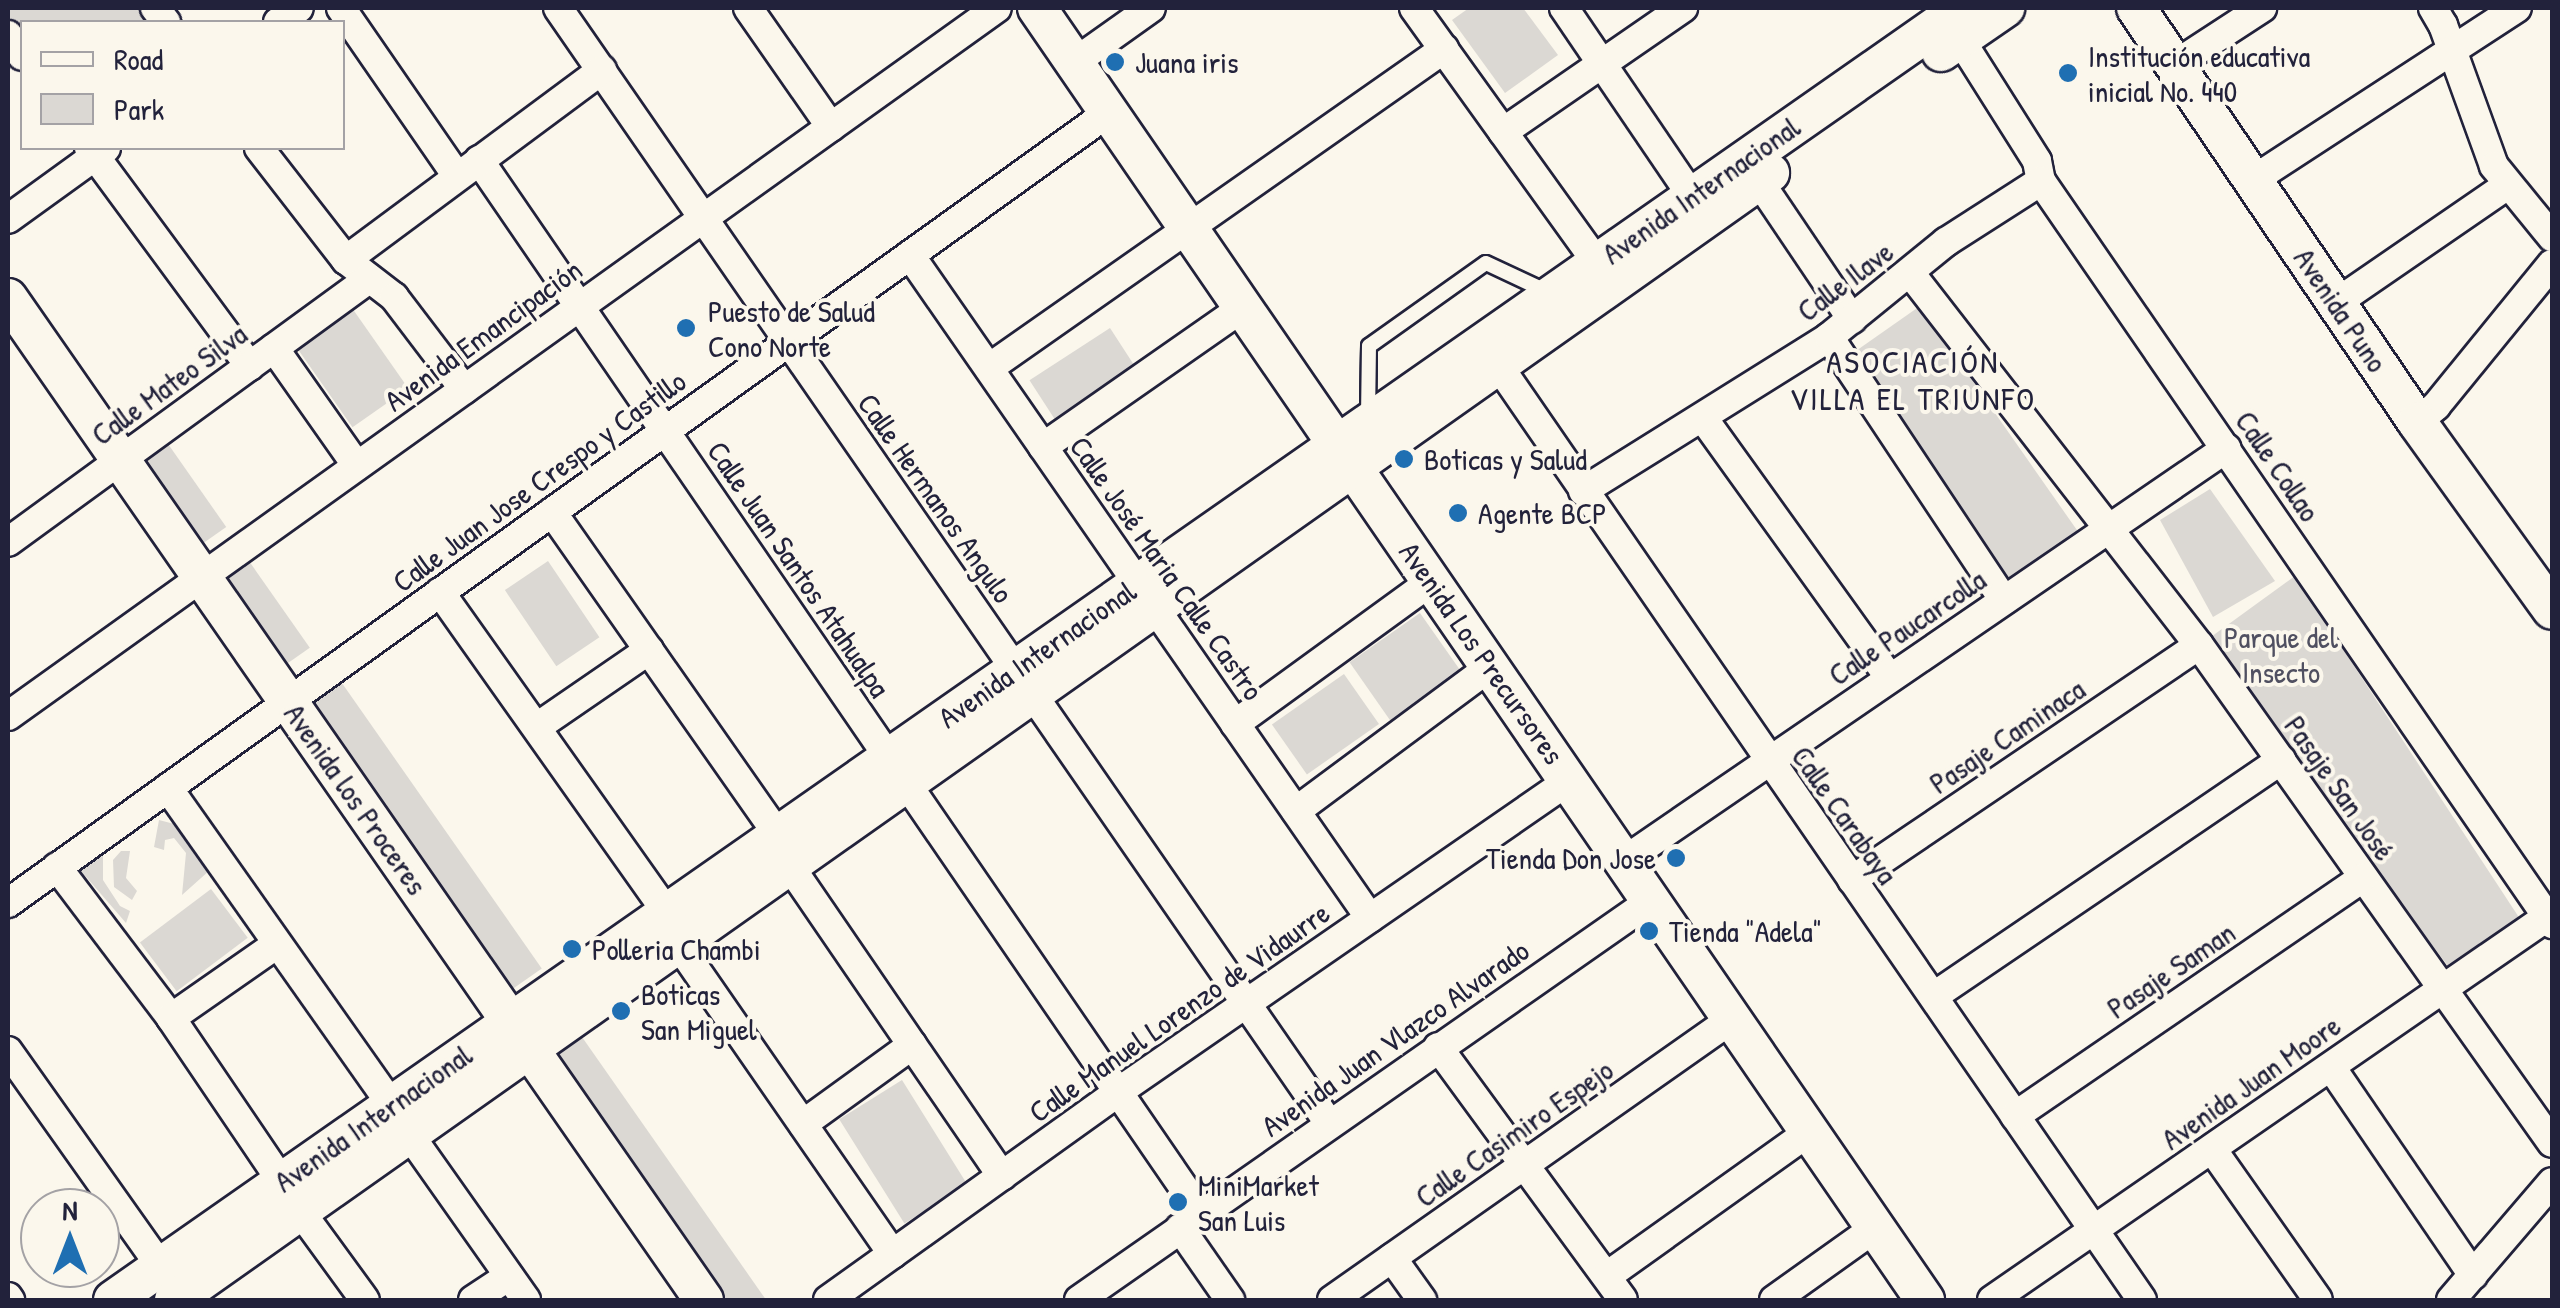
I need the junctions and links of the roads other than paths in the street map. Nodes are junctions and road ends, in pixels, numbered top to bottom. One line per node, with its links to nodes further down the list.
1 (341, 8): 27 (street, Calle Juan Santos Atahualpa)
2 (558, 8): 21 (street, Calle Hermanos Angulo)
3 (750, 8): 23 (street)
4 (997, 8): 23 (street, Avenida Emancipación)
5 (1038, 8): 18 (street, Avenida Los Precursores)
6 (1152, 8): 18 (street)
7 (1414, 8): 16 (street)
8 (1564, 8): 19 (street)
9 (1683, 8): 19 (street)
10 (2005, 8): 15 (street, Avenida Internacional)
11 (2136, 8): 20 (street, Avenida Puno)
12 (2262, 8): 20 (street)
13 (2432, 8): 17 (street)
14 (2517, 8): 17 (street)
15 (1944, 20): 28 (street, Avenida Internacional); 30 (street, Calle Collao)
16 (1444, 49): 24 (street); 35 (street)
17 (2453, 52): 29 (street); 31 (street)
18 (1075, 62): 22 (street, Avenida Los Precursores)
19 (1603, 63): 24 (street); 32 (street)
20 (2176, 64): 29 (street, Avenida Puno)
21 (602, 70): 27 (street); 33 (street, Calle Hermanos Angulo)
22 (1109, 112): 35 (street, Avenida Los Precursores); 37 (street, Calle Juan Jose Crespo y Castillo)
23 (831, 126): 33 (street, Avenida Emancipación)
24 (1503, 132): 39 (street)
25 (96, 150): 34 (street); 52 (street)
26 (262, 150): 38 (street)
27 (468, 168): 38 (street); 46 (street, Calle Juan Santos Atahualpa)
28 (1751, 170): 32 (street, Avenida Internacional); 48 (street); 53 (street, Avenida Internacional)
29 (2253, 180): 45 (street, Avenida Puno)
30 (2041, 181): 41 (street, Calle Ilave); 61 (street, Calle Collao)
31 (2506, 186): 36 (street); 45 (street)
32 (1692, 196): 39 (street, Avenida Internacional)
33 (704, 218): 46 (street, Avenida Emancipación); 50 (street, Calle Hermanos Angulo)
34 (8, 219)
35 (1188, 226): 47 (street, Avenida Los Precursores); 54 (street)
36 (2552, 237)
37 (910, 255): 50 (street, Calle Juan Jose Crespo y Castillo); 54 (street, Calle José Maria Calle Castro)
38 (346, 260): 42 (street)
39 (1597, 263): 43 (street, Avenida Internacional)
40 (2552, 264): 57 (street)
41 (1911, 274): 48 (street, Calle Ilave); 66 (street, Pasaje San José)
42 (369, 279): 51 (street, Calle Mateo Silva); 55 (street)
43 (1552, 294): 59 (street, Avenida Internacional); 59 (lane)
44 (8, 298): 62 (street, Avenida los Proceres)
45 (2336, 303): 57 (street, Avenida Puno)
46 (580, 306): 55 (street, Avenida Emancipación); 58 (street, Calle Juan Santos Atahualpa)
47 (1244, 307): 59 (street, Avenida Los Precursores); 60 (street)
48 (1852, 319): 49 (street, Calle Ilave)
49 (1828, 337): 56 (street, Calle Ilave); 72 (street)
50 (789, 342): 58 (street, Calle Juan Jose Crespo y Castillo); 78 (street, Calle Hermanos Angulo)
51 (274, 348): 52 (street, Calle Mateo Silva); 63 (street)
52 (250, 366): 62 (street, Calle Mateo Silva)
53 (1498, 366): 59 (street, Avenida Internacional); 64 (street, Calle Carabaya)
54 (989, 368): 60 (street, Calle José Maria Calle Castro)
55 (464, 389): 63 (street, Avenida Emancipación)
56 (1703, 418): 64 (street, Calle Ilave); 77 (street)
57 (2417, 422): 73 (street, Avenida Puno)
58 (665, 431): 65 (street, Calle Juan Jose Crespo y Castillo); 85 (street, Calle Juan Santos Atahualpa)
59 (1353, 445): 69 (street, Avenida Los Precursores); 71 (street, Avenida Internacional)
60 (1043, 446): 71 (street, Calle José Maria Calle Castro)
61 (2226, 448): 66 (street, Calle Paucarcolla); 97 (street, Calle Collao)
62 (120, 460): 67 (street, Calle Mateo Silva); 68 (street, Avenida los Proceres)
63 (357, 466): 68 (street, Avenida Emancipación)
64 (1583, 491): 84 (street, Calle Carabaya)
65 (552, 512): 70 (street, Calle Juan Jose Crespo y Castillo); 75 (street)
66 (2111, 527): 72 (street, Calle Paucarcolla); 74 (street, Pasaje San José)
67 (8, 542)
68 (202, 577): 79 (street, Avenida los Proceres); 80 (street, Avenida Emancipación)
69 (1432, 581): 76 (street, Avenida Los Precursores); 81 (street)
70 (440, 592): 79 (street, Calle Juan Jose Crespo y Castillo); 82 (street)
71 (1147, 595): 78 (street, Avenida Internacional); 81 (street, Calle José Maria Calle Castro)
72 (2004, 600): 77 (street, Calle Paucarcolla)
73 (2550, 602)
74 (2199, 645): 83 (street, Pasaje San José); 93 (street, Pasaje Caminaca)
75 (649, 650): 82 (street); 89 (street)
76 (1491, 666): 86 (street, Avenida Los Precursores); 88 (street)
77 (1890, 678): 84 (street, Calle Paucarcolla)
78 (1024, 681): 85 (street, Avenida Internacional); 102 (street, Calle Hermanos Angulo)
79 (288, 701): 87 (street, Calle Juan Jose Crespo y Castillo); 105 (street, Avenida los Proceres)
80 (8, 716)
81 (1235, 724): 88 (street, Calle José Maria Calle Castro)
82 (537, 727): 98 (street)
83 (2281, 760): 92 (street, Pasaje San José); 101 (street)
84 (1768, 762): 90 (street, Calle Paucarcolla); 93 (street, Calle Carabaya)
85 (898, 770): 89 (street, Avenida Internacional); 110 (street, Calle Juan Santos Atahualpa)
86 (1570, 780): 90 (street, Avenida Los Precursores); 96 (street, Calle Manuel Lorenzo de Vidaurre)
87 (168, 788): 91 (street, Calle Juan Jose Crespo y Castillo); 99 (street)
88 (1296, 810): 96 (street, Calle José Maria Calle Castro)
89 (784, 850): 98 (street, Avenida Internacional); 106 (street)
90 (1625, 860): 94 (street, Avenida Los Precursores)
91 (57, 868): 95 (street, Calle Juan Jose Crespo y Castillo); 103 (street)
92 (2363, 878): 100 (street, Pasaje San José); 111 (street, Pasaje Saman)
93 (1852, 880): 101 (street, Calle Carabaya)
94 (1652, 900): 104 (street, Avenida Los Precursores); 107 (street, Avenida Juan Vlazco Alvarado)
95 (8, 903)
96 (1370, 918): 102 (street, Calle Manuel Lorenzo de Vidaurre)
97 (2550, 921): 100 (street, Avenida Juan Moore)
98 (672, 929): 105 (street, Avenida Internacional); 114 (street)
99 (277, 944): 103 (street); 112 (street)
100 (2441, 990): 109 (street, Avenida Juan Moore); 116 (street, Pasaje San José)
101 (1934, 996): 111 (street, Calle Carabaya)
102 (1246, 1004): 110 (street, Calle Manuel Lorenzo de Vidaurre); 113 (street, Calle Hermanos Angulo)
103 (171, 1018): 121 (street)
104 (1733, 1018): 115 (street, Avenida Los Precursores); 118 (street, Calle Casimiro Espejo)
105 (520, 1036): 112 (street, Avenida Internacional); 135 (street, Avenida los Proceres)
106 (912, 1045): 114 (street); 119 (street)
107 (1438, 1047): 113 (street, Avenida Juan Vlazco Alvarado); 118 (street)
108 (8, 1052): 130 (street)
109 (2331, 1067): 117 (street, Avenida Juan Moore); 127 (street)
110 (1118, 1092): 119 (street, Calle Manuel Lorenzo de Vidaurre); 122 (street, Calle Juan Santos Atahualpa)
111 (2015, 1116): 124 (street, Calle Carabaya)
112 (400, 1120): 121 (street, Avenida Internacional); 128 (street)
113 (1329, 1123): 122 (street, Avenida Juan Vlazco Alvarado)
114 (803, 1124): 125 (street)
115 (1810, 1131): 123 (street, Avenida Los Precursores); 129 (street)
116 (2552, 1143)
117 (2212, 1149): 124 (street, Avenida Juan Moore); 146 (street)
118 (1525, 1165): 126 (street, Calle Casimiro Espejo); 129 (street)
119 (1002, 1176): 125 (street, Calle Manuel Lorenzo de Vidaurre)
120 (2552, 1182): 127 (street)
121 (291, 1197): 130 (street, Avenida Internacional); 132 (street)
122 (1190, 1221): 137 (street, Avenida Juan Vlazco Alvarado); 138 (street, Calle Juan Santos Atahualpa)
123 (1875, 1228): 142 (street); 143 (street, Avenida Los Precursores)
124 (2092, 1232): 144 (street, Avenida Juan Moore); 145 (street, Calle Carabaya)
125 (893, 1254): 136 (street, Calle Manuel Lorenzo de Vidaurre)
126 (1392, 1258): 139 (street, Calle Casimiro Espejo); 140 (street)
127 (2473, 1274): 147 (street)
128 (509, 1276): 133 (street); 134 (street)
129 (1607, 1276): 141 (street)
130 (175, 1291): 131 (street, Avenida Internacional)
131 (112, 1300)
132 (365, 1300)
133 (474, 1300)
134 (526, 1300)
135 (704, 1300)
136 (828, 1300)
137 (1079, 1300)
138 (1230, 1300)
139 (1332, 1300)
140 (1422, 1300)
141 (1623, 1300)
142 (1774, 1300)
143 (1925, 1300)
144 (1992, 1300)
145 (2142, 1300)
146 (2318, 1300)
147 (2451, 1300)

